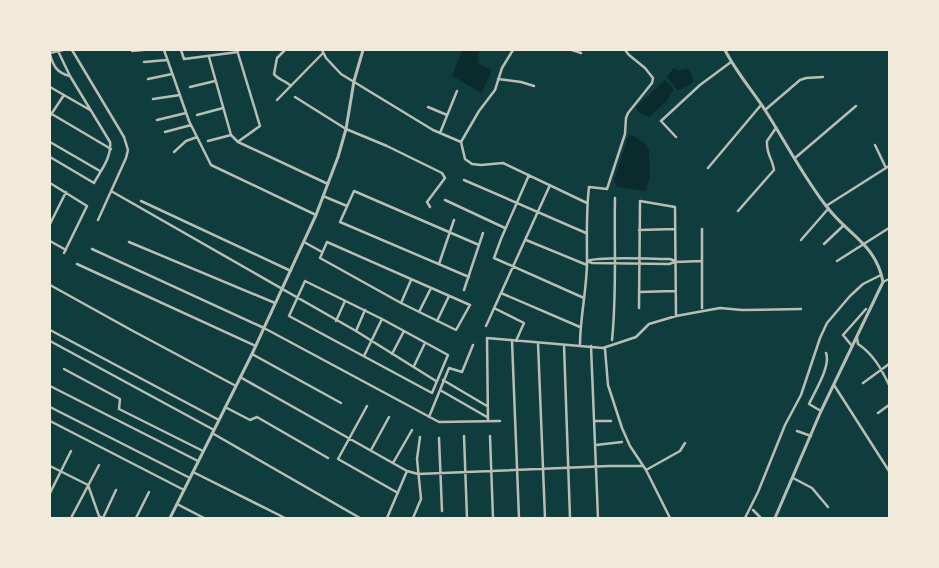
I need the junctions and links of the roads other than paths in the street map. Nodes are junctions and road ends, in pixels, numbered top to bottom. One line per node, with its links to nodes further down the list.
1 (63, 50): 12 (street)
2 (72, 50): 75 (street)
3 (143, 50): 13 (street)
4 (164, 50): 19 (street)
5 (181, 50): 18 (street)
6 (285, 50): 29 (street)
7 (363, 50): 28 (street)
8 (513, 50): 26 (street)
9 (572, 50): 16 (street)
10 (625, 50): 82 (street)
11 (725, 50): 21 (street)
12 (58, 51): 17 (street); 23 (street)
13 (132, 51)
14 (238, 51): 18 (street); 60 (street)
15 (322, 51): 28 (street); 29 (street)
16 (581, 53)
17 (50, 54): 23 (street)
18 (209, 57): 27 (street)
19 (167, 60): 20 (street); 22 (street)
20 (144, 62)
21 (731, 62): 39 (street); 57 (street)
22 (172, 74): 25 (street); 35 (street)
23 (70, 76): 44 (street)
24 (823, 77): 43 (street)
25 (148, 79)
26 (498, 79): 30 (street); 61 (street)
27 (215, 80): 32 (street); 42 (street)
28 (354, 82): 52 (street); 55 (street)
29 (291, 86): 38 (street)
30 (534, 86)
31 (50, 87): 34 (street)
32 (190, 87)
33 (457, 91): 48 (street)
34 (64, 95): 44 (street); 47 (street)
35 (180, 95): 37 (street); 45 (street)
36 (294, 97): 52 (street)
37 (154, 99)
38 (277, 100)
39 (762, 106): 43 (street); 68 (street)
40 (856, 106): 66 (street)
41 (428, 107): 48 (street)
42 (223, 108): 46 (street); 54 (street)
43 (765, 110): 51 (street)
44 (92, 111): 63 (street)
45 (186, 113): 49 (street); 50 (street)
46 (197, 114)
47 (50, 115): 63 (street)
48 (447, 115): 55 (street)
49 (157, 120)
50 (191, 125): 53 (street); 56 (street)
51 (776, 128): 66 (street); 86 (street)
52 (346, 129): 73 (street); 84 (street)
53 (166, 132)
54 (231, 134): 58 (street); 60 (street)
55 (440, 134): 61 (street)
56 (197, 137): 64 (street); 88 (street)
57 (676, 137)
58 (208, 141)
59 (50, 142): 69 (street)
60 (238, 142): 73 (street)
61 (461, 142): 70 (street)
62 (875, 145): 67 (street)
63 (110, 149): 69 (street)
64 (174, 152)
65 (50, 157): 69 (street)
66 (795, 158): 85 (street)
67 (888, 167): 85 (street)
68 (708, 168)
69 (101, 172)
70 (529, 175): 74 (street); 81 (street)
71 (464, 180): 81 (street)
72 (50, 183): 76 (street)
73 (328, 184): 77 (street)
74 (550, 185): 82 (street); 87 (street)
75 (111, 191): 89 (street); 132 (street)
76 (66, 192): 91 (street); 110 (street)
77 (324, 196): 83 (street); 88 (street)
78 (615, 198): 113 (street)
79 (445, 200): 93 (street)
80 (141, 201): 124 (street)
81 (517, 202): 87 (street); 93 (street)
82 (587, 203): 100 (street)
83 (347, 206): 98 (street); 120 (street)
84 (430, 207)
85 (827, 207): 92 (street); 102 (street)
86 (738, 211)
87 (538, 212): 100 (street); 101 (street)
88 (316, 215): 105 (street)
89 (98, 220)
90 (454, 220): 98 (street)
91 (50, 224)
92 (844, 225): 106 (street); 107 (street)
93 (505, 228): 123 (street)
94 (889, 228): 106 (street)
95 (675, 229): 96 (street); 96 (street); 117 (street)
96 (639, 230): 114 (street)
97 (702, 230): 115 (street)
98 (450, 233): 108 (street); 120 (street)
99 (483, 233): 108 (street)
100 (586, 233): 118 (street)
101 (525, 240): 118 (street); 123 (street)
102 (801, 240)
103 (50, 241): 110 (street)
104 (129, 242): 141 (street)
105 (304, 242): 111 (street); 124 (street)
106 (864, 243): 116 (street); 125 (street)
107 (824, 244)
108 (479, 245): 126 (street)
109 (92, 249): 156 (street)
110 (66, 250): 112 (street)
111 (322, 252): 127 (street); 142 (street)
112 (64, 253)
113 (614, 259): 114 (street); 118 (street); 121 (street)
114 (639, 259): 117 (street); 122 (street)
115 (702, 261): 117 (street); 145 (street)
116 (837, 261)
117 (675, 262): 122 (street); 134 (street)
118 (587, 263): 121 (street); 139 (street)
119 (77, 264): 169 (street)
120 (439, 264): 126 (street)
121 (614, 264): 122 (street); 161 (street)
122 (639, 264): 135 (street)
123 (513, 267): 136 (street); 139 (street)
124 (291, 271): 132 (street)
125 (881, 275): 129 (street); 270 (street)
126 (468, 277): 133 (street)
127 (411, 280): 131 (street); 142 (street)
128 (888, 280): 129 (street)
129 (882, 282): 160 (street)
130 (50, 285): 189 (street)
131 (431, 288): 137 (street); 149 (street)
132 (282, 289): 138 (street); 141 (street)
133 (464, 290)
134 (675, 291): 135 (street); 150 (street)
135 (639, 292): 144 (street)
136 (501, 293): 143 (street); 155 (street)
137 (449, 296): 153 (street); 153 (street)
138 (298, 298): 140 (street); 152 (street); 177 (street)
139 (584, 298): 155 (street)
140 (346, 301): 148 (street); 152 (street)
141 (275, 303): 156 (street)
142 (401, 303): 149 (street)
143 (494, 308): 154 (street); 164 (street)
144 (639, 308)
145 (702, 308)
146 (801, 309): 150 (street)
147 (866, 309): 172 (street)
148 (364, 310): 151 (street); 158 (street)
149 (419, 312): 153 (street)
150 (676, 316): 173 (street)
151 (382, 319): 159 (street); 163 (street)
152 (336, 321): 158 (street)
153 (437, 321)
154 (486, 326)
155 (580, 327): 168 (street)
156 (264, 328): 169 (street); 200 (street)
157 (50, 330): 202 (street)
158 (356, 331): 163 (street)
159 (404, 331): 165 (street); 176 (street)
160 (856, 338): 172 (street); 181 (street)
161 (612, 340)
162 (50, 341): 210 (street)
163 (371, 341): 176 (street); 177 (street)
164 (514, 341): 166 (street); 194 (street); 232 (street)
165 (425, 342): 179 (street); 184 (street)
166 (538, 343): 167 (street); 231 (street)
167 (564, 345): 168 (street); 230 (street)
168 (580, 345): 171 (street)
169 (256, 346): 175 (street)
170 (473, 346): 183 (street)
171 (591, 346): 173 (street); 206 (street)
172 (852, 346): 186 (street)
173 (603, 348): 229 (street)
174 (826, 353): 197 (street)
175 (252, 354): 182 (street); 191 (street)
176 (392, 354): 179 (street)
177 (364, 356): 184 (street)
178 (889, 364): 181 (street)
179 (413, 366): 184 (street)
180 (64, 369): 222 (street)
181 (881, 369): 185 (street); 187 (street)
182 (240, 377): 189 (street); 215 (street)
183 (443, 380): 190 (street); 194 (street)
184 (436, 381)
185 (863, 383)
186 (834, 385): 197 (street); 236 (street)
187 (889, 385)
188 (50, 386): 224 (street)
189 (236, 386): 196 (street)
190 (440, 390): 200 (street); 201 (street)
191 (341, 403)
192 (889, 405): 198 (street)
193 (367, 406): 215 (street)
194 (487, 406): 201 (street)
195 (50, 407): 242 (street)
196 (225, 407): 202 (street); 223 (street)
197 (822, 411): 213 (street)
198 (878, 413)
199 (389, 417): 220 (street)
200 (429, 417): 204 (street)
201 (487, 417): 204 (street)
202 (219, 420): 210 (street)
203 (50, 421): 246 (street)
204 (488, 421): 205 (street)
205 (500, 421)
206 (595, 421): 207 (street); 219 (street)
207 (611, 421)
208 (412, 430): 225 (street)
209 (797, 431): 213 (street)
210 (213, 432): 222 (street); 260 (street)
211 (464, 436): 239 (street)
212 (490, 436): 235 (street)
213 (811, 436): 243 (street)
214 (420, 437): 241 (street)
215 (349, 438): 220 (street); 249 (street)
216 (439, 438): 240 (street)
217 (622, 442): 219 (street)
218 (685, 443): 233 (street)
219 (596, 445): 228 (street)
220 (371, 450): 225 (street)
221 (71, 451): 237 (street)
222 (203, 452): 224 (street)
223 (328, 458)
224 (198, 462): 238 (street)
225 (393, 463): 234 (street)
226 (99, 465): 244 (street)
227 (50, 466): 237 (street)
228 (597, 466): 229 (street); 230 (street); 268 (street)
229 (643, 466): 233 (street)
230 (569, 468): 231 (street); 267 (street)
231 (542, 469): 232 (street); 266 (street)
232 (517, 470): 235 (street); 265 (street)
233 (646, 470): 269 (street)
234 (407, 471): 241 (street); 249 (street)
235 (491, 471): 239 (street); 264 (street)
236 (889, 471)
237 (61, 472): 244 (street); 248 (street)
238 (193, 472): 242 (street); 259 (street)
239 (465, 472): 240 (street); 263 (street)
240 (440, 473): 241 (street); 253 (street)
241 (418, 474): 262 (street)
242 (190, 478): 246 (street)
243 (793, 478): 251 (street); 272 (street)
244 (88, 486): 254 (street); 255 (street)
245 (116, 490): 255 (street)
246 (184, 490): 250 (street)
247 (149, 492): 256 (street)
248 (50, 493)
249 (398, 493): 261 (street)
250 (177, 504): 257 (street); 258 (street)
251 (828, 507)
252 (753, 510): 271 (street)
253 (442, 511)
254 (71, 518)
255 (103, 518)
256 (136, 518)
257 (170, 518)
258 (204, 518)
259 (285, 518)
260 (360, 518)
261 (387, 518)
262 (413, 518)
263 (467, 518)
264 (493, 518)
265 (519, 518)
266 (545, 518)
267 (570, 518)
268 (598, 518)
269 (670, 518)
270 (745, 518)
271 (761, 518)
272 (775, 518)

